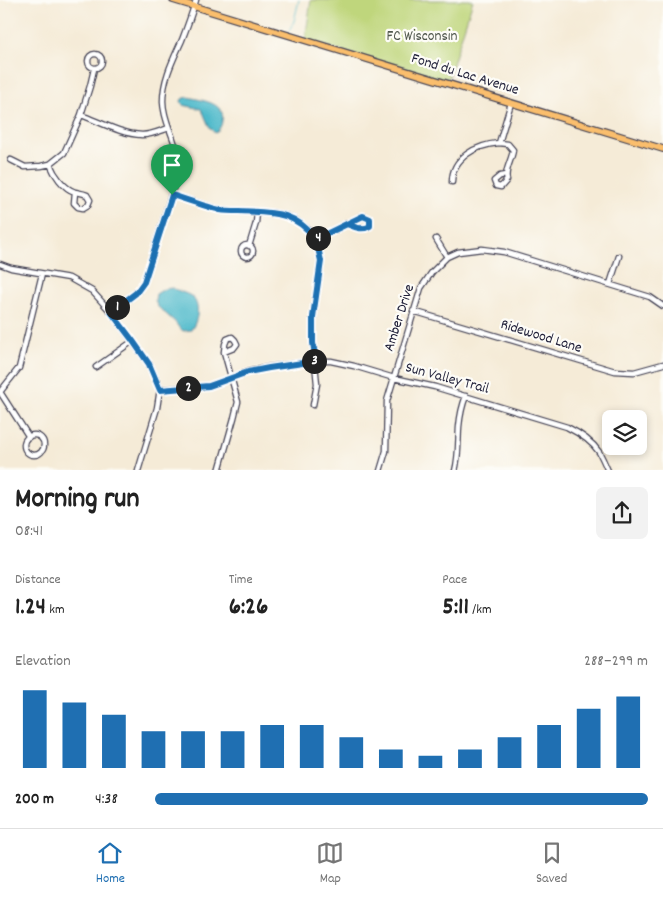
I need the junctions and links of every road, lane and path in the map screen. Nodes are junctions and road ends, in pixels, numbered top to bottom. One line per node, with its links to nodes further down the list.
1 (173, 0): 2 (main road, Fond du Lac Avenue)
2 (195, 3): 4 (main road, Fond du Lac Avenue); 6 (street)
3 (94, 69): 5 (street)
4 (512, 103): 7 (street); 8 (main road, Fond du Lac Avenue)
5 (81, 115): 6 (street); 10 (street)
6 (169, 128): 14 (street)
7 (499, 143): 11 (street); 12 (street)
8 (663, 149)
9 (11, 160): 10 (street)
10 (50, 164): 13 (street)
11 (506, 175)
12 (452, 182)
13 (75, 192)
14 (172, 195): 15 (street); 27 (street)
15 (257, 212): 17 (street); 19 (street)
16 (347, 224): 16 (street); 17 (street)
17 (316, 239): 30 (street)
18 (436, 239): 21 (street)
19 (249, 246)
20 (619, 256): 24 (street)
21 (447, 257): 24 (street); 26 (street, Amber Drive)
22 (0, 264): 23 (street)
23 (42, 274): 27 (street); 36 (street)
24 (610, 284): 25 (street)
25 (663, 306)
26 (413, 311): 31 (street, Ridewood Lane); 34 (street, Amber Drive)
27 (111, 312): 28 (street)
28 (133, 341): 32 (street); 35 (street)
29 (224, 352): 33 (street)
30 (316, 361): 33 (street, Sun Valley Trail); 34 (street, Sun Valley Trail); 38 (street)
31 (663, 364)
32 (96, 367)
33 (231, 378): 35 (street, Sun Valley Trail); 41 (street)
34 (394, 378): 37 (street, Sun Valley Trail); 42 (street, Amber Drive)
35 (160, 390): 40 (street)
36 (0, 392): 39 (street)
37 (466, 396): 43 (street); 44 (street, Sun Valley Trail)
38 (313, 404)
39 (29, 437): 39 (street)
40 (138, 470)
41 (219, 470)
42 (380, 470)
43 (455, 470)
44 (608, 470)

